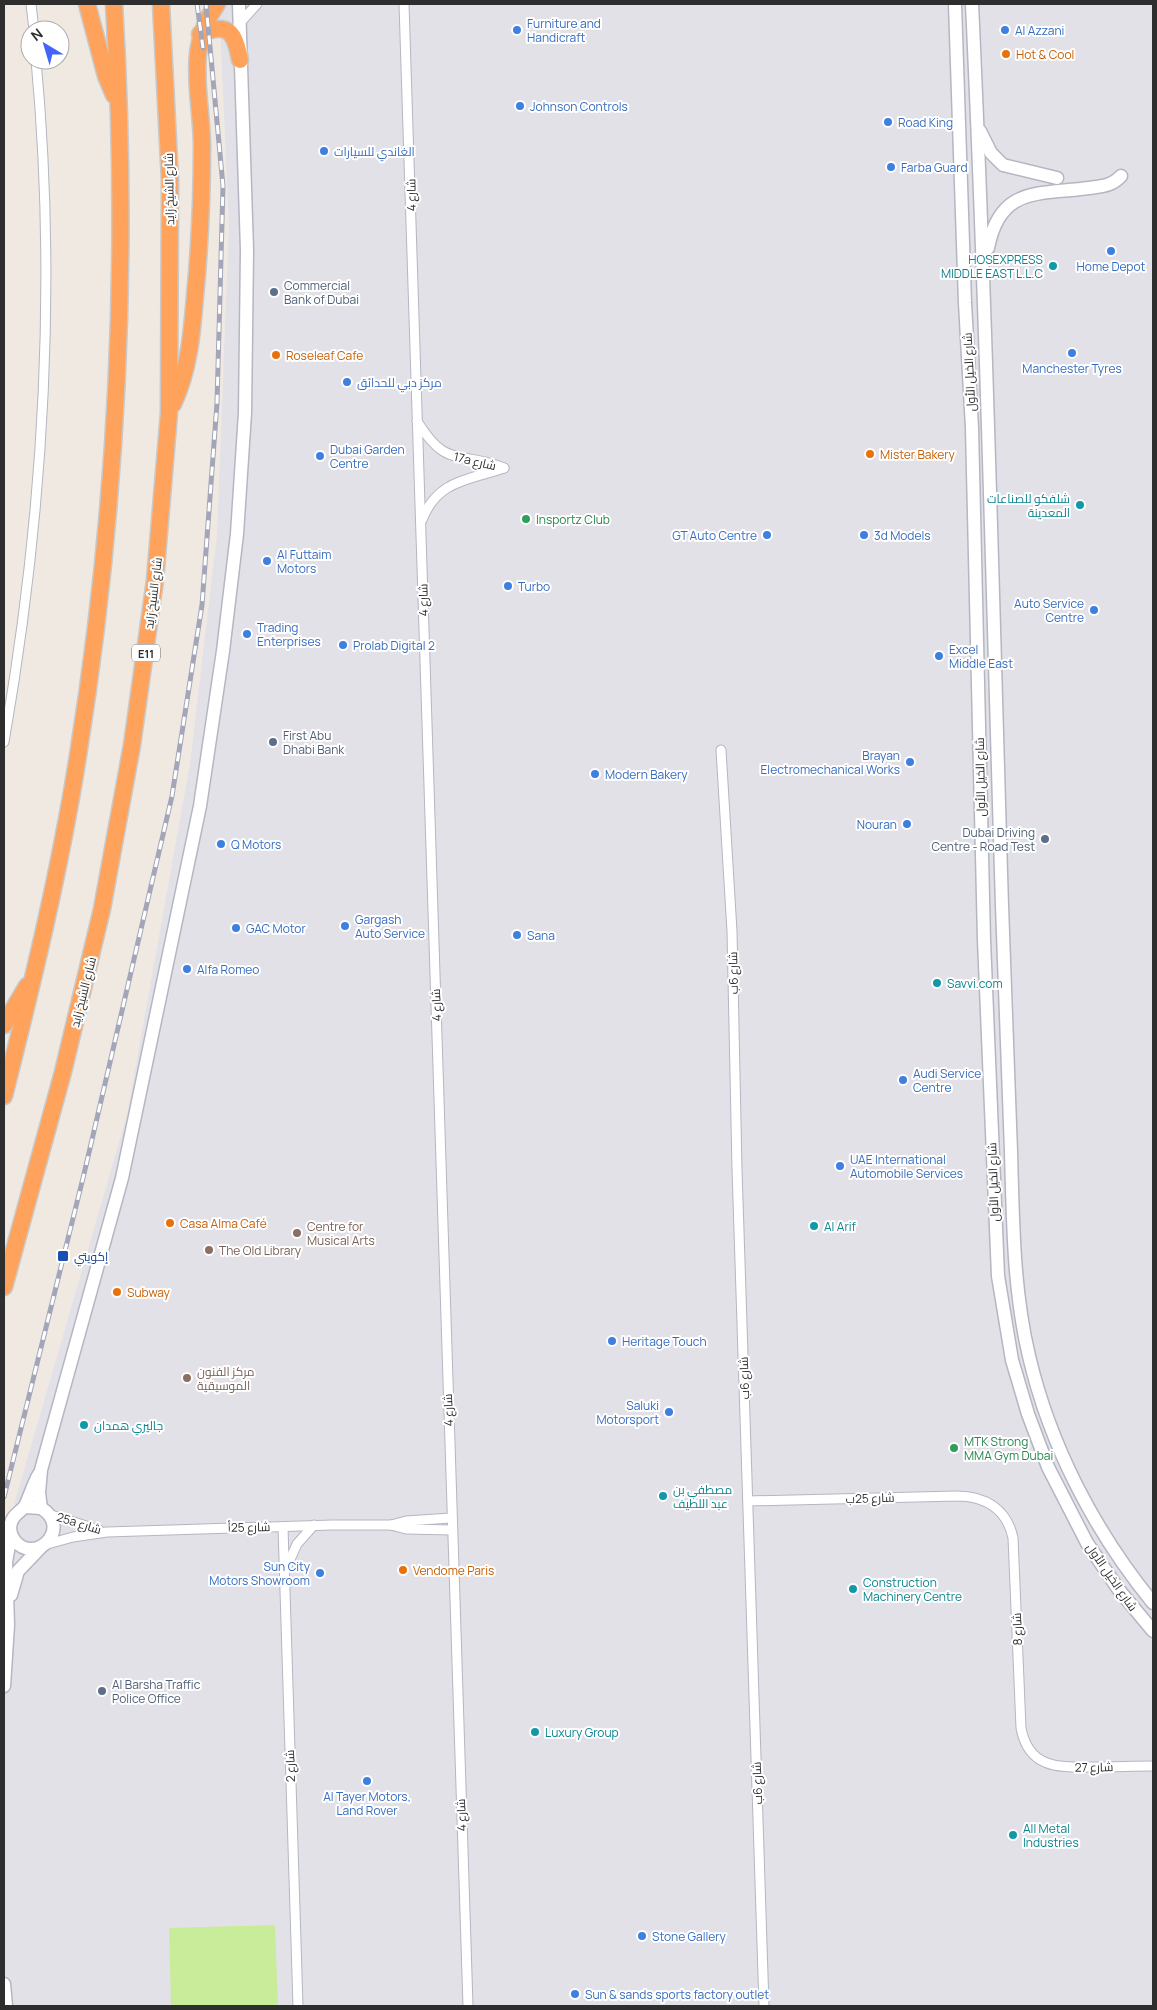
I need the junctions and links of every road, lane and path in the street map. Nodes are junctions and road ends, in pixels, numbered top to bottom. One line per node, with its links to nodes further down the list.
1 (31, 4): 11 (street)
2 (87, 4): 16 (highway)
3 (114, 4): 16 (highway)
4 (161, 4): 21 (highway, شارع الشيخ زايد / E11)
5 (217, 4): 13 (highway)
6 (239, 4): 12 (main road)
7 (256, 4): 12 (street)
8 (404, 4): 22 (street, شارع 4)
9 (955, 4): 46 (main road, شارع الخيل الأول)
10 (972, 4): 17 (main road, شارع الخيل الأول)
11 (33, 20)
12 (240, 23): 14 (main road)
13 (200, 34): 14 (highway); 21 (highway)
14 (240, 60): 30 (main road)
15 (36, 70): 24 (street)
16 (118, 104): 26 (highway)
17 (978, 127): 19 (main road); 20 (main road, شارع الخيل الأول)
18 (1121, 176): 20 (main road)
19 (1056, 178)
20 (984, 270): 44 (main road, شارع الخيل الأول)
21 (169, 413): 29 (highway, شارع الشيخ زايد / E11)
22 (416, 420): 23 (street, شارع 4); 23 (street, 17a شارع)
23 (420, 522): 35 (street, شارع 4)
24 (4, 742)
25 (721, 750): 31 (street, شارع 6ب)
26 (34, 976): 27 (highway); 28 (highway)
27 (4, 1025)
28 (4, 1096)
29 (4, 1287)
30 (42, 1470): 33 (main road); 34 (main road)
31 (748, 1501): 32 (street, شارع 25ب); 54 (street, شارع 6ب)
32 (991, 1503): 48 (street, شارع 8)
33 (24, 1508): 34 (main road); 41 (main road)
34 (45, 1511): 40 (street, 25a شارع); 42 (main road)
35 (451, 1518): 37 (street, شارع 25أ); 39 (street, شارع 4)
36 (314, 1525): 37 (street, شارع 25أ); 38 (street, شارع 25أ); 43 (street)
37 (390, 1525): 39 (street, شارع 25أ)
38 (283, 1526): 40 (street, شارع 25أ); 43 (street, شارع 2)
39 (452, 1530): 53 (street, شارع 4)
40 (107, 1532): 42 (street, 25a شارع)
41 (12, 1535): 42 (main road); 45 (main road)
42 (42, 1546): 45 (main road)
43 (284, 1576): 52 (street, شارع 2)
44 (1153, 1603)
45 (8, 1604): 47 (main road)
46 (1153, 1631)
47 (4, 1686)
48 (1037, 1758): 49 (street, شارع 27)
49 (1153, 1766)
50 (4, 1984): 51 (main road)
51 (6, 2006)
52 (298, 2006)
53 (468, 2006)
54 (764, 2006)

